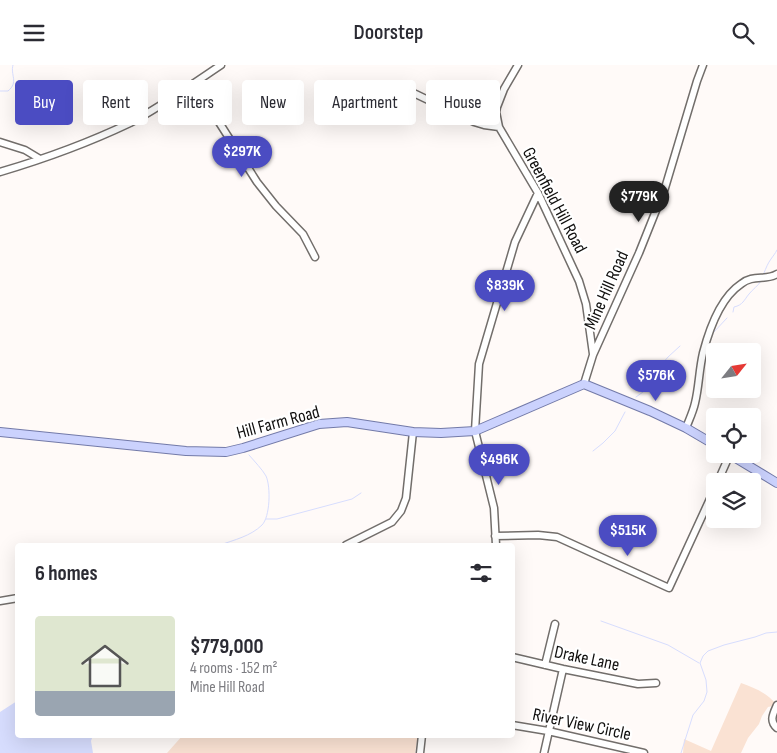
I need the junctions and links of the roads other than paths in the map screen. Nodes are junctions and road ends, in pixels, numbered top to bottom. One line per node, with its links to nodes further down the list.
1 (221, 65): 4 (street)
2 (518, 65): 8 (street, Greenfield Hill Road)
3 (703, 65): 15 (street, Mine Hill Road)
4 (198, 80)
5 (416, 94): 8 (street)
6 (158, 106): 10 (street)
7 (221, 125): 13 (street)
8 (499, 127): 12 (street, Greenfield Hill Road)
9 (0, 141): 10 (street)
10 (40, 159): 11 (street)
11 (0, 172)
12 (538, 193): 15 (street, Greenfield Hill Road); 18 (street)
13 (315, 257)
14 (777, 274): 17 (street)
15 (593, 355): 16 (street, Mine Hill Road)
16 (584, 384): 17 (main road); 18 (main road, Hill Farm Road)
17 (686, 428): 21 (main road)
18 (475, 431): 20 (main road, Hill Farm Road); 25 (street)
19 (0, 432): 20 (main road, Hill Farm Road)
20 (414, 432): 26 (street)
21 (706, 440)
22 (745, 463): 23 (main road)
23 (777, 483)
24 (706, 508): 25 (street)
25 (496, 536): 27 (street)
26 (350, 543)
27 (496, 543)
28 (15, 598): 29 (street)
29 (0, 601)
30 (555, 624): 32 (street)
31 (515, 658): 32 (street, Drake Lane)
32 (545, 665): 33 (street, Drake Lane)
33 (563, 669): 34 (street, Drake Lane); 38 (street)
34 (656, 683)
35 (777, 705): 37 (street)
36 (515, 726): 38 (street, River View Circle)
37 (775, 726)
38 (548, 731): 41 (street); 42 (street, River View Circle)
39 (422, 738): 40 (street)
40 (420, 753)
41 (544, 753)
42 (644, 753)

